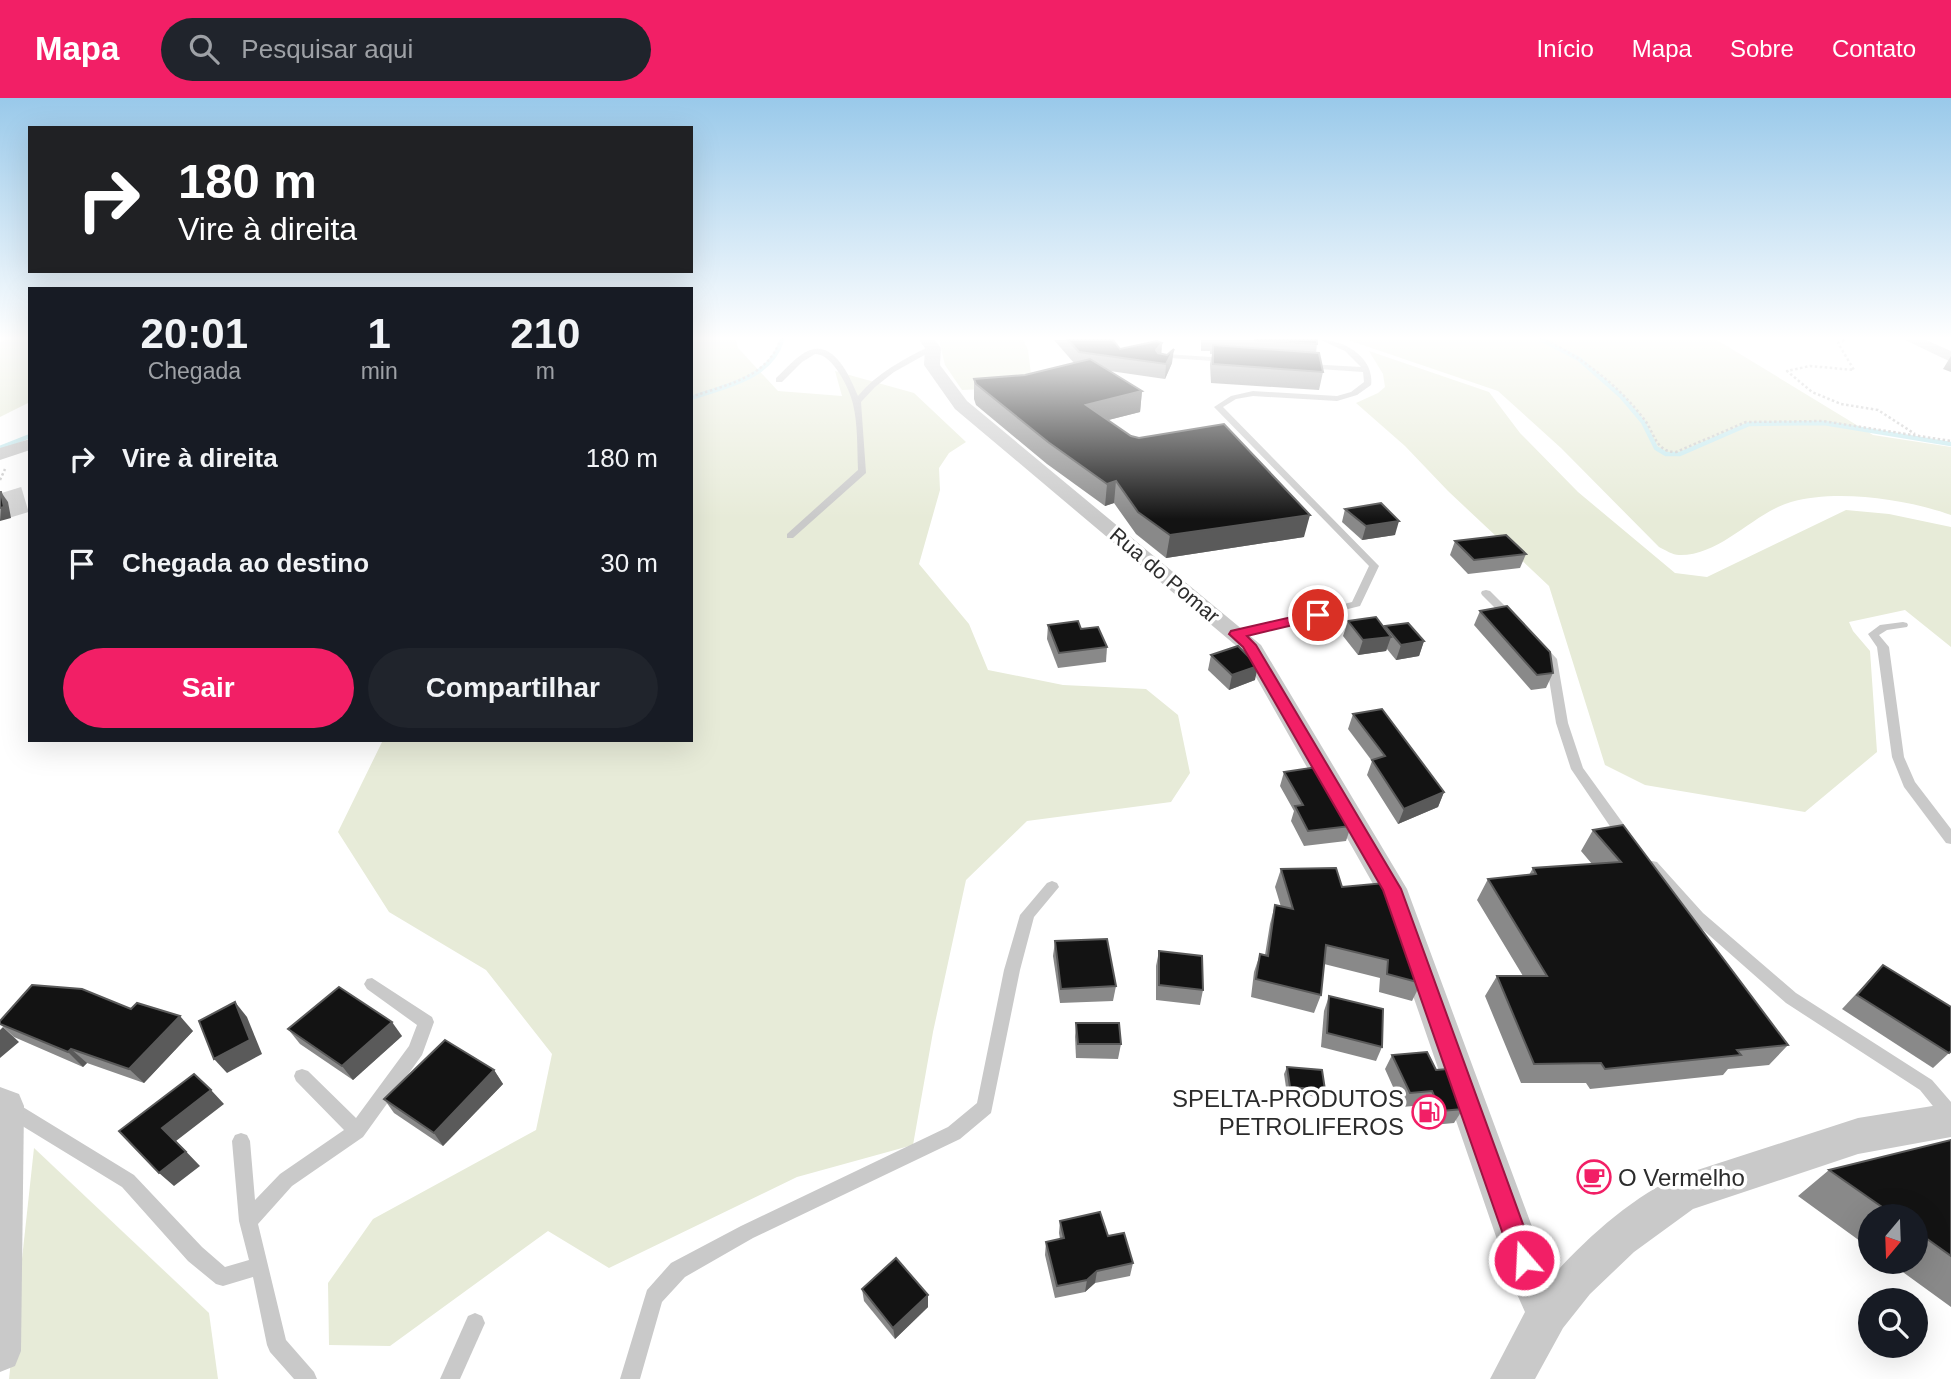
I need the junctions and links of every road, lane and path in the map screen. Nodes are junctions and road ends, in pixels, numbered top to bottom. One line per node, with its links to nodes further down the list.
1 (957, 400): 13 (street, Rua do Pomar)
2 (1226, 400): 13 (lane)
3 (1627, 400): 6 (path)
4 (1831, 400): 6 (path)
5 (857, 402): 10 (lane)
6 (1919, 436): 7 (path)
7 (1951, 441)
8 (28, 445): 9 (street)
9 (0, 454)
10 (790, 536)
11 (1486, 593): 19 (lane)
12 (1902, 625): 14 (lane)
13 (1236, 634): 24 (street, Rua do Pomar)
14 (1951, 839)
15 (1052, 887): 29 (lane)
16 (372, 984): 20 (lane)
17 (302, 1076): 20 (lane)
18 (3, 1105): 23 (lane); 26 (street)
19 (1951, 1117): 24 (street)
20 (357, 1131): 22 (lane)
21 (241, 1142): 22 (lane)
22 (248, 1222): 23 (lane)
23 (260, 1266): 27 (lane)
24 (1548, 1313): 30 (street)
25 (475, 1323): 28 (lane)
26 (0, 1351)
27 (307, 1379)
28 (450, 1379)
29 (630, 1379)
30 (1512, 1379)

